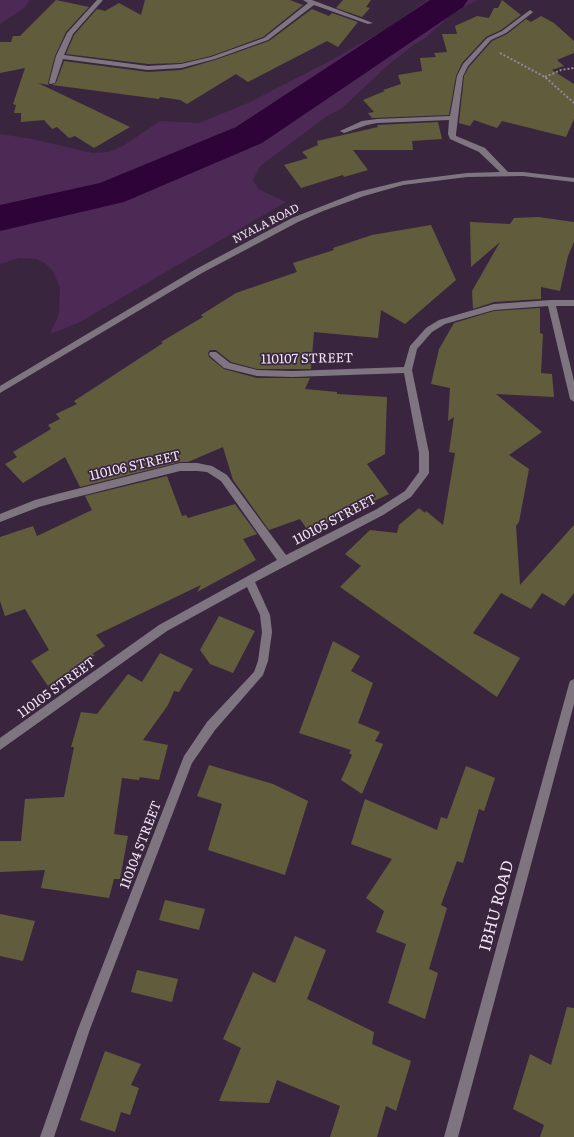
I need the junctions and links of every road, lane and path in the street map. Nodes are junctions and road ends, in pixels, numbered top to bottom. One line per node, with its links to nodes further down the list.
1 (100, 0): 6 (street)
2 (309, 2): 4 (street); 6 (street)
3 (530, 12): 5 (street)
4 (370, 23)
5 (485, 45): 8 (path); 11 (street)
6 (59, 56): 9 (street)
7 (574, 68): 8 (path)
8 (545, 77): 10 (path)
9 (52, 83)
10 (574, 103)
11 (453, 118): 12 (street); 13 (street)
12 (344, 130)
13 (505, 173): 14 (street, NYALA ROAD); 19 (street, NYALA ROAD)
14 (572, 179)
15 (551, 302): 16 (street, 110105 STREET); 18 (street, 110105 STREET); 20 (street)
16 (574, 303)
17 (213, 354): 18 (street, 110107 STREET)
18 (408, 370): 22 (street, 110105 STREET)
19 (0, 390)
20 (574, 399)
21 (0, 518): 22 (street, 110106 STREET)
22 (284, 561): 23 (street, 110105 STREET)
23 (249, 580): 25 (street, 110105 STREET); 26 (street, 110104 STREET)
24 (574, 684): 27 (street, IBHU ROAD)
25 (0, 745)
26 (47, 1137)
27 (451, 1137)

